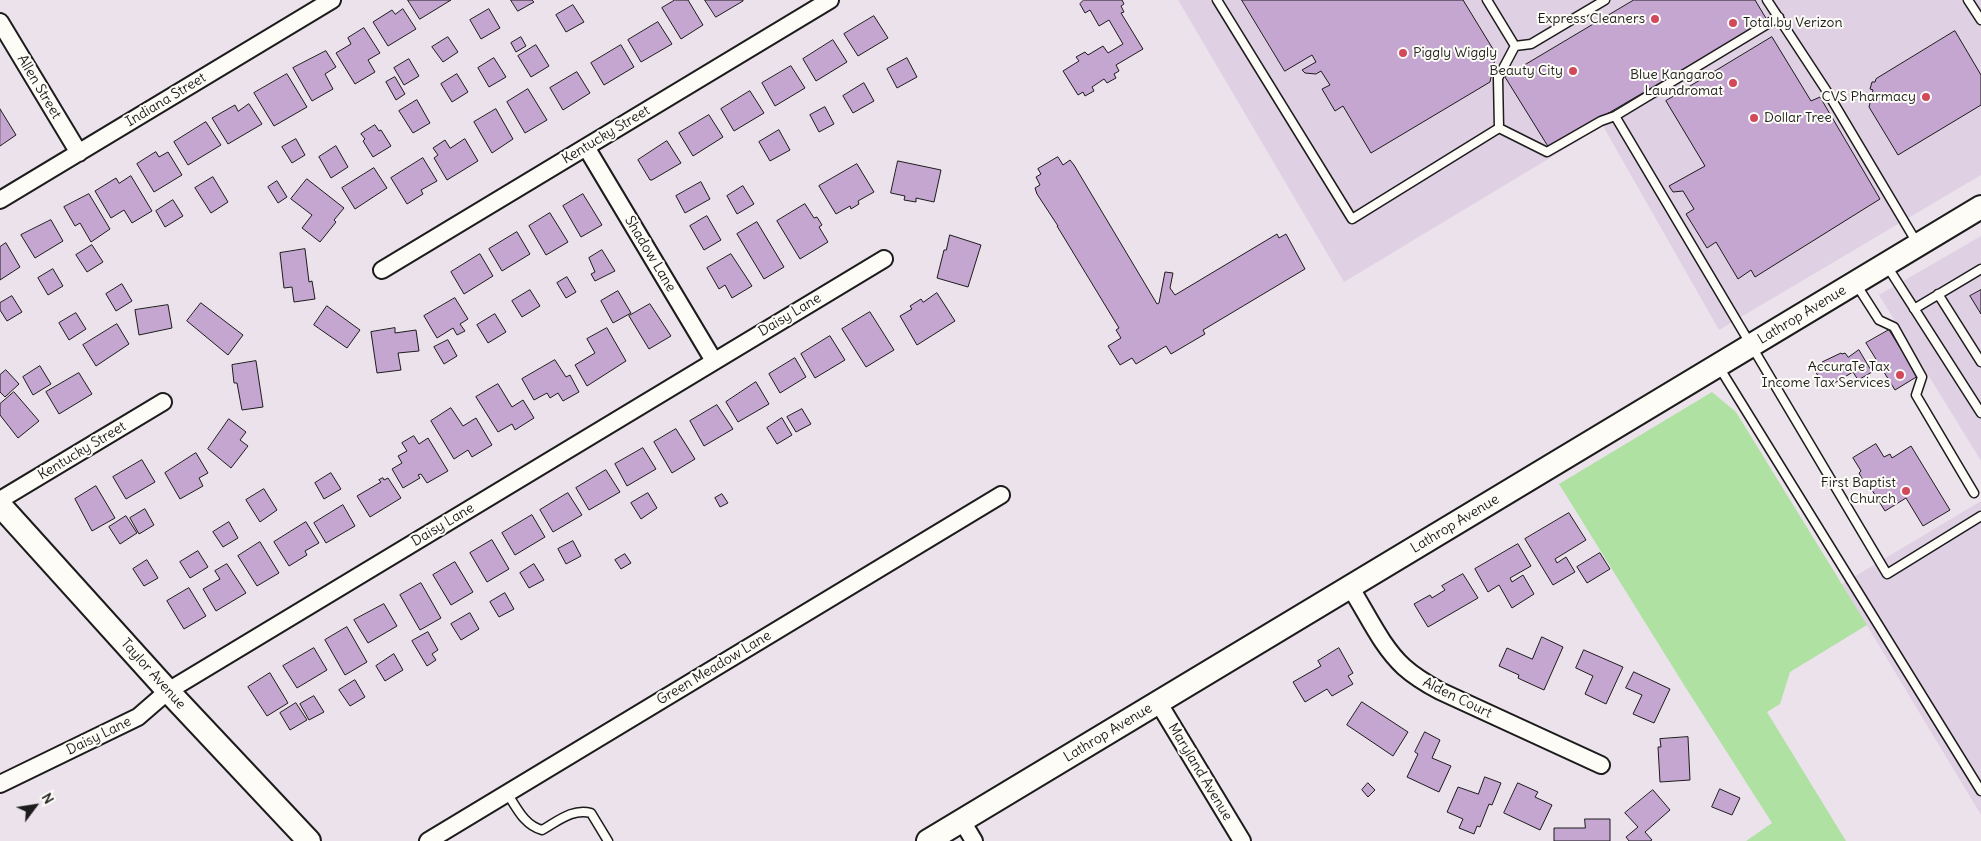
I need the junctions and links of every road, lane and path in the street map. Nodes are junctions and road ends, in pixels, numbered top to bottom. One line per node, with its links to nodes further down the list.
1 (332, 0): 15 (street, Indiana Street)
2 (830, 0): 14 (street, Kentucky Street)
3 (1217, 0): 13 (lane)
4 (1487, 0): 11 (lane)
5 (1605, 0): 11 (lane)
6 (1768, 0): 8 (lane)
7 (1969, 0): 9 (lane)
8 (1779, 17): 12 (lane); 18 (lane)
9 (1981, 20)
10 (0, 22): 15 (street, Allen Street)
11 (1515, 46): 13 (lane)
12 (1615, 116): 13 (lane); 26 (lane)
13 (1499, 128)
14 (586, 147): 22 (street, Kentucky Street); 27 (street, Shadow Lane)
15 (79, 153): 16 (street, Indiana Street)
16 (0, 200)
17 (1981, 207): 18 (street, Lathrop Avenue)
18 (1918, 245): 20 (street, Lathrop Avenue)
19 (884, 259): 27 (street, Daisy Lane)
20 (1886, 264): 23 (street, Lathrop Avenue); 25 (lane)
21 (1981, 269): 24 (lane)
22 (382, 270)
23 (1855, 283): 26 (street, Lathrop Avenue); 32 (lane)
24 (1938, 294): 25 (lane); 28 (lane)
25 (1914, 309): 31 (lane)
26 (1752, 345): 29 (street, Lathrop Avenue); 36 (lane)
27 (714, 361): 38 (street, Daisy Lane)
28 (1981, 362)
29 (1718, 365): 37 (street, Lathrop Avenue); 42 (lane)
30 (163, 402): 34 (street, Kentucky Street)
31 (1981, 413)
32 (1974, 493)
33 (1001, 496): 43 (street, Green Meadow Lane)
34 (0, 500)
35 (0, 505): 38 (street, Taylor Avenue)
36 (1981, 516)
37 (1350, 587): 39 (street, Lathrop Avenue); 40 (street, Alden Court)
38 (168, 691): 41 (street, Daisy Lane); 45 (street, Taylor Avenue)
39 (1158, 702): 44 (street, Lathrop Avenue); 50 (street, Maryland Avenue)
40 (1601, 765)
41 (0, 784)
42 (1981, 791)
43 (507, 793): 46 (street, Green Meadow Lane); 47 (lane)
44 (962, 821): 48 (street, Lathrop Avenue); 49 (street)
45 (309, 841)
46 (428, 841)
47 (608, 841)
48 (928, 841)
49 (974, 841)
50 (1242, 841)

